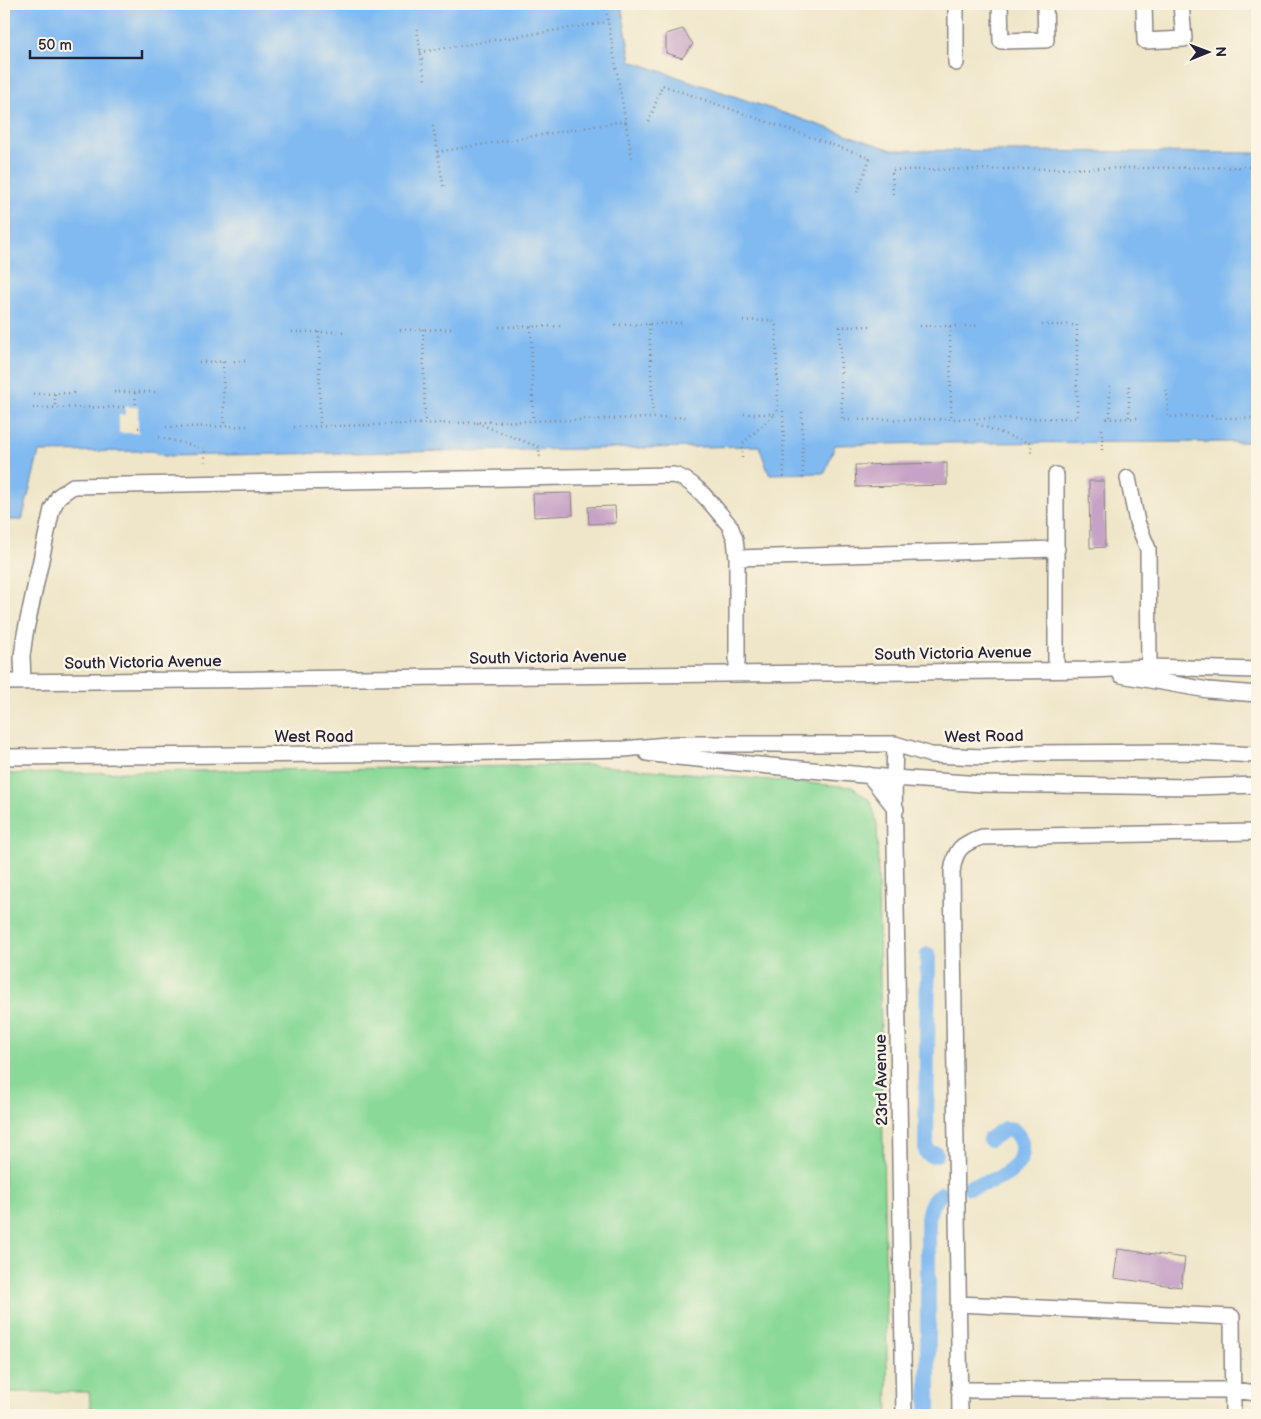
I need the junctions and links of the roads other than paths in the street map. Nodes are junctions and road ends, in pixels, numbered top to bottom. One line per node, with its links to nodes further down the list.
1 (956, 4): 6 (street)
2 (1000, 4): 3 (street)
3 (1045, 4)
4 (1144, 4): 5 (street)
5 (1181, 4)
6 (956, 63)
7 (1056, 474): 9 (street)
8 (1128, 478): 11 (street)
9 (1057, 548): 10 (street); 12 (street)
10 (737, 558): 15 (street); 17 (street)
11 (1149, 667): 13 (street, South Victoria Avenue); 14 (street, South Victoria Avenue)
12 (1056, 670): 13 (street, South Victoria Avenue); 15 (street, South Victoria Avenue)
13 (1093, 670): 18 (street, South Victoria Avenue)
14 (1257, 670)
15 (737, 674): 17 (street, South Victoria Avenue)
16 (4, 682): 17 (street, South Victoria Avenue)
17 (23, 682)
18 (1257, 694)
19 (895, 744): 20 (street, West Road); 21 (street, West Road); 24 (street, 23rd Avenue)
20 (624, 749): 22 (street, West Road); 23 (street, West Road)
21 (1257, 756)
22 (4, 757)
23 (869, 775): 24 (street, West Road); 26 (street)
24 (894, 778): 25 (street, West Road); 26 (street, 23rd Avenue)
25 (1257, 785)
26 (896, 809): 32 (street, 23rd Avenue)
27 (1257, 832): 28 (street)
28 (958, 1304): 29 (street); 30 (street)
29 (959, 1390): 30 (street); 33 (street)
30 (1233, 1390): 31 (street); 34 (street)
31 (1257, 1393)
32 (904, 1415)
33 (960, 1415)
34 (1233, 1415)

